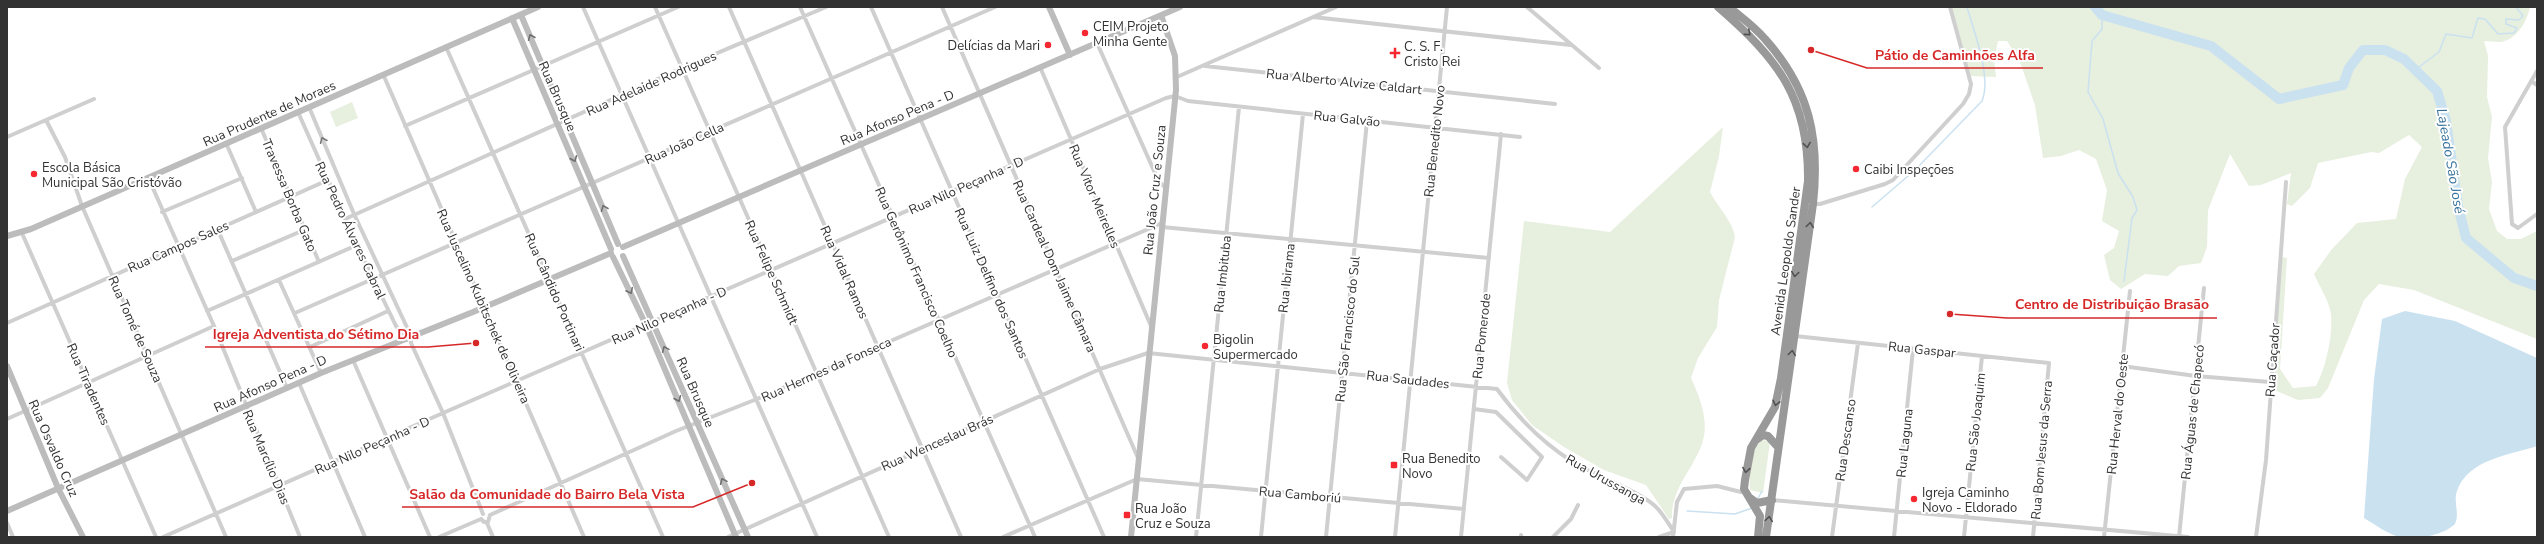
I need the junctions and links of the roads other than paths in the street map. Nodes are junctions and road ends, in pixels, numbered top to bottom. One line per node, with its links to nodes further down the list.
1 (538, 7): 19 (street, Rua Prudente de Moraes)
2 (584, 7): 27 (street)
3 (655, 7): 20 (street, Rua Felipe Schmidt)
4 (678, 7): 20 (street)
5 (729, 7): 28 (street, Rua Vidal Ramos)
6 (800, 7): 23 (street, Rua Gerônimo Francisco Coelho)
7 (826, 7): 23 (street, Rua Adelaide Rodrigues)
8 (871, 7): 32 (street, Rua Luiz Delfino dos Santos)
9 (942, 7): 25 (street, Rua Cardeal Dom Jaime Câmara)
10 (995, 7): 25 (street, Rua João Cella)
11 (1049, 7): 33 (street)
12 (1180, 7): 21 (street, Rua Afonso Pena - D)
13 (1336, 7): 22 (street)
14 (1447, 7): 26 (street, Rua Benedito Novo)
15 (1527, 7): 30 (street)
16 (1718, 7): 183 (highway, Avenida Leopoldo Sander, one-way to 183)
17 (1729, 7): 89 (highway, Avenida Leopoldo Sander)
18 (1950, 7): 89 (street)
19 (521, 15): 24 (street, Rua Prudente de Moraes); 34 (street, Rua Brusque, one-way to 19)
20 (658, 15): 27 (street); 37 (street, Rua Felipe Schmidt)
21 (1161, 15): 29 (street, Rua Afonso Pena - D); 42 (street, Rua João Cruz e Souza)
22 (1313, 16): 26 (street); 35 (street)
23 (804, 17): 28 (street, Rua Adelaide Rodrigues); 43 (street, Rua Gerônimo Francisco Coelho)
24 (512, 18): 31 (street, Rua Prudente de Moraes); 39 (street, Rua Brusque)
25 (950, 27): 32 (street, Rua João Cella); 47 (street, Rua Cardeal Dom Jaime Câmara)
26 (1444, 31): 30 (street); 46 (street, Rua Benedito Novo)
27 (599, 42): 34 (street); 48 (street)
28 (745, 43): 37 (street, Rua Adelaide Rodrigues); 53 (street, Rua Vidal Ramos)
29 (1097, 43): 33 (street, Rua Afonso Pena - D); 57 (street)
30 (1571, 45): 38 (street)
31 (446, 47): 41 (street, Rua Prudente de Moraes); 50 (street, Rua Cândido Portinari)
32 (891, 53): 43 (street, Rua João Cella); 59 (street, Rua Luiz Delfino dos Santos)
33 (1070, 54): 36 (street, Rua Afonso Pena - D)
34 (543, 66): 39 (street); 61 (street, Rua Brusque)
35 (1205, 66): 42 (street); 46 (street, Rua Alberto Alvize Caldart)
36 (1040, 67): 47 (street, Rua Afonso Pena - D); 71 (street, Rua Vitor Meirelles)
37 (682, 68): 48 (street, Rua Adelaide Rodrigues); 67 (street, Rua Felipe Schmidt)
38 (1598, 68)
39 (535, 70): 50 (street); 63 (street, Rua Brusque)
40 (2537, 72): 44 (street)
41 (383, 74): 54 (street, Rua Prudente de Moraes); 64 (street, Rua Juscelino Kubitschek de Oliveira)
42 (1177, 77): 49 (street, Rua João Cruz e Souza)
43 (832, 78): 53 (street, Rua João Cella); 73 (street, Rua Gerônimo Francisco Coelho)
44 (2531, 81): 45 (street); 94 (street)
45 (2537, 85)
46 (1438, 92): 52 (street, Rua Alberto Alvize Caldart); 66 (street, Rua Benedito Novo)
47 (979, 93): 59 (street, Rua Afonso Pena - D); 76 (street, Rua Cardeal Dom Jaime Câmara)
48 (624, 95): 61 (street, Rua Adelaide Rodrigues); 75 (street)
49 (1175, 96): 55 (street, Rua Galvão); 57 (street, Rua Nilo Peçanha - D); 85 (street, Rua João Cruz e Souza)
50 (469, 99): 64 (street); 74 (street, Rua Cândido Portinari)
51 (94, 100): 60 (street)
52 (1555, 104)
53 (772, 105): 67 (street, Rua João Cella); 77 (street, Rua Vidal Ramos)
54 (309, 107): 56 (street, Rua Prudente de Moraes); 93 (street, Rua Pedro Álvares Cabral, one-way to 54)
55 (1239, 107): 58 (street, Rua Galvão); 103 (street, Rua Imbituba)
56 (298, 112): 65 (street, Rua Prudente de Moraes); 80 (street, Rua Pedro Álvares Cabral)
57 (1129, 114): 71 (street, Rua Nilo Peçanha - D); 85 (street)
58 (1303, 114): 62 (street, Rua Galvão); 105 (street, Rua Ibirama)
59 (920, 119): 73 (street, Rua Afonso Pena - D); 86 (street, Rua Luiz Delfino dos Santos)
60 (46, 120): 69 (street); 90 (street, Rua Tomé de Souza)
61 (567, 120): 63 (street, Rua Adelaide Rodrigues); 82 (street, Rua Brusque)
62 (1367, 120): 66 (street, Rua Galvão); 112 (street, Rua São Francisco do Sul)
63 (559, 123): 74 (street, Rua Adelaide Rodrigues); 84 (street, Rua Brusque, one-way to 84)
64 (405, 126): 81 (street, Rua Juscelino Kubitschek de Oliveira)
65 (261, 128): 72 (street, Rua Prudente de Moraes); 87 (street, Travessa Borba Gato)
66 (1435, 128): 68 (street, Rua Galvão); 113 (street, Rua Benedito Novo)
67 (709, 131): 75 (street, Rua João Cella); 88 (street, Rua Felipe Schmidt)
68 (1501, 134): 70 (street, Rua Galvão); 116 (street, Rua Pomerode)
69 (7, 137)
70 (1520, 137)
71 (1071, 140): 76 (street, Rua Nilo Peçanha - D); 108 (street, Rua Vitor Meirelles)
72 (226, 143): 78 (street, Rua Prudente de Moraes); 79 (street)
73 (861, 145): 77 (street, Rua Afonso Pena - D); 96 (street, Rua Gerônimo Francisco Coelho)
74 (493, 153): 81 (street, Rua Adelaide Rodrigues); 95 (street, Rua Cândido Portinari)
75 (650, 158): 82 (street, Rua João Cella); 98 (street)
76 (1011, 166): 86 (street, Rua Nilo Peçanha - D); 119 (street, Rua Cardeal Dom Jaime Câmara)
77 (801, 170): 88 (street, Rua Afonso Pena - D); 107 (street, Rua Vidal Ramos)
78 (148, 178): 90 (street, Rua Prudente de Moraes); 91 (street, Rua Marcílio Dias)
79 (242, 178): 91 (street); 92 (street)
80 (328, 180): 87 (street, Rua Campos Sales); 97 (street, Rua Pedro Álvares Cabral)
81 (429, 181): 93 (street, Rua Adelaide Rodrigues); 106 (street, Rua Juscelino Kubitschek de Oliveira)
82 (593, 182): 84 (street, Rua João Cella); 111 (street, Rua Brusque, one-way to 82)
83 (2286, 182): 166 (street, Rua Caçador)
84 (585, 185): 95 (street, Rua João Cella); 114 (street, Rua Brusque)
85 (1166, 188): 99 (street, Rua João Cruz e Souza)
86 (952, 192): 96 (street, Rua Nilo Peçanha - D); 129 (street, Rua Luiz Delfino dos Santos)
87 (290, 196): 92 (street, Rua Campos Sales); 101 (street, Travessa Borba Gato)
88 (740, 197): 98 (street, Rua Afonso Pena - D); 120 (street, Rua Felipe Schmidt)
89 (1813, 204): 142 (highway, Avenida Leopoldo Sander, one-way to 89)
90 (82, 206): 102 (street, Rua Prudente de Moraes); 121 (street, Rua Tomé de Souza)
91 (162, 212): 110 (street, Rua Marcílio Dias)
92 (256, 212): 100 (street, Rua Campos Sales)
93 (354, 214): 97 (street, Rua Adelaide Rodrigues); 122 (street, Rua Pedro Álvares Cabral)
94 (2537, 214)
95 (520, 215): 106 (street, Rua João Cella); 125 (street, Rua Cândido Portinari)
96 (893, 217): 107 (street, Rua Nilo Peçanha - D); 136 (street, Rua Gerônimo Francisco Coelho)
97 (345, 219): 109 (street, Rua Pedro Álvares Cabral)
98 (679, 223): 111 (street, Rua Afonso Pena - D); 130 (street)
99 (1162, 225): 103 (street, Rua Hermes da Fonseca); 108 (street, Rua Hermes da Fonseca); 141 (street, Rua João Cruz e Souza)
100 (217, 228): 110 (street, Rua Campos Sales); 117 (street)
101 (304, 230): 117 (street); 118 (street, Travessa Borba Gato)
102 (21, 231): 104 (street, Rua Prudente de Moraes); 131 (street, Rua Tiradentes)
103 (1226, 234): 105 (street, Rua Hermes da Fonseca); 154 (street, Rua Imbituba)
104 (7, 236)
105 (1290, 240): 112 (street, Rua Hermes da Fonseca); 157 (street, Rua Ibirama)
106 (456, 242): 122 (street, Rua João Cella); 132 (street, Rua Juscelino Kubitschek de Oliveira)
107 (833, 243): 120 (street, Rua Nilo Peçanha - D); 146 (street, Rua Vidal Ramos)
108 (1116, 243): 119 (street, Rua Hermes da Fonseca); 141 (street, Rua Vitor Meirelles)
109 (357, 245): 118 (street); 123 (street, Rua Pedro Álvares Cabral)
110 (178, 246): 121 (street, Rua Campos Sales); 133 (street, Rua Marcílio Dias)
111 (621, 246): 114 (street, Rua Afonso Pena - D); 115 (street)
112 (1355, 246): 113 (street, Rua Hermes da Fonseca); 162 (street, Rua São Francisco do Sul)
113 (1423, 252): 116 (street, Rua Hermes da Fonseca); 164 (street, Rua Benedito Novo)
114 (612, 253): 115 (street); 125 (street, Rua Afonso Pena - D); 139 (street, Rua Brusque, one-way to 139)
115 (623, 256): 137 (street, Rua Brusque)
116 (1489, 258): 169 (street, Rua Pomerode)
117 (232, 261): 128 (street)
118 (319, 262): 124 (street)
119 (1056, 269): 129 (street, Rua Hermes da Fonseca); 159 (street, Rua Cardeal Dom Jaime Câmara)
120 (772, 270): 130 (street, Rua Nilo Peçanha - D); 161 (street, Rua Felipe Schmidt)
121 (112, 275): 131 (street, Rua Campos Sales); 151 (street, Rua Tomé de Souza)
122 (382, 275): 123 (street, Rua João Cella); 144 (street, Rua Pedro Álvares Cabral)
123 (374, 279): 134 (street, Rua Pedro Álvares Cabral); 135 (street, Rua João Cella)
124 (279, 280): 128 (street); 135 (street)
125 (549, 280): 132 (street, Rua Afonso Pena - D); 149 (street, Rua Cândido Portinari)
126 (2204, 288): 163 (street, Rua Águas de Chapecó)
127 (2130, 291): 158 (street, Rua Herval do Oeste)
128 (246, 293): 133 (street); 170 (street)
129 (997, 294): 136 (street, Rua Hermes da Fonseca); 171 (street, Rua Luiz Delfino dos Santos)
130 (711, 296): 137 (street, Rua Nilo Peçanha - D); 172 (street)
131 (53, 301): 138 (street, Rua Campos Sales); 167 (street, Rua Tiradentes)
132 (484, 306): 144 (street, Rua Afonso Pena - D); 165 (street, Rua Juscelino Kubitschek de Oliveira)
133 (207, 311): 140 (street, Rua Marcílio Dias)
134 (388, 311): 143 (street, Rua Pedro Álvares Cabral); 147 (street)
135 (295, 313): 147 (street)
136 (938, 320): 146 (street, Rua Hermes da Fonseca); 178 (street, Rua Gerônimo Francisco Coelho)
137 (653, 322): 139 (street, Rua Nilo Peçanha - D); 179 (street, Rua Brusque, one-way to 137)
138 (7, 324)
139 (646, 325): 149 (street, Rua Nilo Peçanha - D); 180 (street, Rua Brusque, one-way to 180)
140 (214, 326): 151 (street); 173 (street, Rua Marcílio Dias)
141 (1151, 326): 150 (street, Rua João Cruz e Souza)
142 (1795, 336): 145 (street, Rua Gaspar); 184 (highway, Avenida Leopoldo Sander, one-way to 142)
143 (404, 338): 144 (street, Rua Afonso Pena - D); 153 (street, Rua Afonso Pena - D)
144 (411, 339): 176 (street, Rua Pedro Álvares Cabral)
145 (1858, 343): 148 (street, Rua Gaspar); 206 (street, Rua Descanso)
146 (878, 346): 161 (street, Rua Hermes da Fonseca); 185 (street, Rua Vidal Ramos)
147 (310, 347): 160 (street)
148 (1913, 349): 152 (street, Rua Gaspar); 209 (street, Rua Laguna)
149 (582, 353): 165 (street, Rua Nilo Peçanha - D); 186 (street, Rua Cândido Portinari)
150 (1148, 353): 154 (street, Rua Saudades); 159 (street, Rua Wenceslau Brás); 188 (street, Rua João Cruz e Souza)
151 (147, 355): 167 (street); 181 (street, Rua Tomé de Souza)
152 (1982, 356): 155 (street, Rua Gaspar); 213 (street, Rua São Joaquim)
153 (353, 359): 160 (street, Rua Afonso Pena - D); 182 (street)
154 (1214, 359): 157 (street, Rua Saudades); 194 (street, Rua Imbituba)
155 (2049, 363): 216 (street, Rua Bom Jesus da Serra)
156 (7, 366): 175 (street, Rua Osvaldo Cruz)
157 (1278, 366): 162 (street, Rua Saudades); 198 (street, Rua Ibirama)
158 (2122, 366): 163 (street); 219 (street, Rua Herval do Oeste)
159 (1100, 369): 171 (street, Rua Wenceslau Brás); 188 (street, Rua Cardeal Dom Jaime Câmara)
160 (321, 373): 168 (street, Rua Afonso Pena - D)
161 (817, 373): 172 (street, Rua Hermes da Fonseca); 191 (street, Rua Felipe Schmidt)
162 (1342, 373): 164 (street, Rua Saudades); 199 (street, Rua São Francisco do Sul)
163 (2196, 376): 166 (street); 222 (street, Rua Águas de Chapecó)
164 (1410, 379): 169 (street, Rua Saudades); 203 (street, Rua Benedito Novo)
165 (517, 381): 176 (street, Rua Nilo Peçanha - D); 193 (street, Rua Juscelino Kubitschek de Oliveira)
166 (2270, 382): 260 (street, Rua Caçador)
167 (89, 383): 175 (street); 189 (street, Rua Tiradentes)
168 (299, 383): 170 (street, Rua Afonso Pena - D); 190 (street)
169 (1476, 386): 174 (street, Rua Pomerode); 220 (street, Rua Urussanga)
170 (287, 388): 173 (street, Rua Afonso Pena - D)
171 (1042, 395): 178 (street, Rua Wenceslau Brás); 202 (street, Rua Luiz Delfino dos Santos)
172 (756, 399): 179 (street, Rua Hermes da Fonseca); 204 (street)
173 (246, 406): 181 (street, Rua Afonso Pena - D); 195 (street, Rua Marcílio Dias)
174 (1474, 409): 187 (street); 207 (street, Rua Pomerode)
175 (26, 410): 177 (street); 196 (street, Rua Osvaldo Cruz)
176 (443, 413): 182 (street, Rua Nilo Peçanha - D); 212 (street, Rua Pedro Álvares Cabral)
177 (7, 419)
178 (983, 422): 185 (street, Rua Wenceslau Brás); 217 (street, Rua Gerônimo Francisco Coelho)
179 (697, 423): 180 (street, Rua Hermes da Fonseca); 218 (street, Rua Brusque, one-way to 179)
180 (689, 426): 186 (street, Rua Hermes da Fonseca); 221 (street, Rua Brusque)
181 (182, 434): 189 (street, Rua Afonso Pena - D); 210 (street, Rua Tomé de Souza)
182 (387, 439): 190 (street, Rua Nilo Peçanha - D); 230 (street)
183 (1753, 443): 184 (highway); 197 (highway, Avenida Leopoldo Sander, one-way to 197)
184 (1778, 447): 201 (highway, Avenida Leopoldo Sander)
185 (922, 450): 191 (street, Rua Wenceslau Brás); 239 (street, Rua Vidal Ramos)
186 (627, 455): 193 (street, Rua Hermes da Fonseca); 234 (street, Rua Cândido Portinari)
187 (1501, 457)
188 (1139, 458): 192 (street, Rua João Cruz e Souza)
189 (122, 460): 196 (street, Rua Afonso Pena - D); 225 (street, Rua Tiradentes)
190 (334, 463): 195 (street, Rua Nilo Peçanha - D); 229 (street)
191 (862, 476): 204 (street, Rua Wenceslau Brás); 238 (street, Rua Felipe Schmidt)
192 (1137, 479): 194 (street, Rua Camboriú); 202 (street); 243 (street, Rua João Cruz e Souza)
193 (561, 484): 211 (street, Rua Hermes da Fonseca); 233 (street, Rua Juscelino Kubitschek de Oliveira)
194 (1202, 485): 198 (street, Rua Camboriú); 244 (street, Rua Imbituba)
195 (279, 486): 210 (street, Rua Nilo Peçanha - D); 228 (street, Rua Marcílio Dias)
196 (58, 488): 208 (street, Rua Afonso Pena - D); 224 (street, Rua Osvaldo Cruz)
197 (1744, 489): 200 (highway); 220 (street)
198 (1265, 491): 199 (street, Rua Camboriú); 245 (street, Rua Ibirama)
199 (1330, 497): 203 (street, Rua Camboriú); 246 (street, Rua São Francisco do Sul)
200 (1749, 498): 201 (highway); 252 (highway)
201 (1772, 500): 206 (street); 253 (highway, Avenida Leopoldo Sander, one-way to 201)
202 (1087, 501): 217 (street); 242 (street, Rua Luiz Delfino dos Santos)
203 (1398, 503): 207 (street, Rua Camboriú); 247 (street, Rua Benedito Novo)
204 (803, 504): 218 (street, Rua Wenceslau Brás); 237 (street)
205 (1578, 505): 249 (street)
206 (1836, 505): 209 (street); 254 (street, Rua Descanso)
207 (1464, 509): 248 (street, Rua Pomerode)
208 (7, 511)
209 (1897, 511): 213 (street); 255 (street, Rua Laguna)
210 (216, 514): 226 (street, Rua Nilo Peçanha - D); 227 (street, Rua Tomé de Souza)
211 (490, 515): 212 (street); 215 (street)
212 (482, 516): 215 (street); 231 (street)
213 (1966, 517): 216 (street); 256 (street, Rua São Joaquim)
214 (7, 523): 223 (street)
215 (487, 523): 232 (street)
216 (2034, 523): 219 (street); 257 (street, Rua Bom Jesus da Serra)
217 (1030, 526): 240 (street); 241 (street, Rua Gerônimo Francisco Coelho)
218 (744, 529): 221 (street, Rua Wenceslau Brás); 236 (street, Rua Brusque)
219 (2104, 529): 222 (street); 258 (street, Rua Herval do Oeste)
220 (1674, 532): 250 (street); 251 (street)
221 (736, 535): 235 (street, Rua Wenceslau Brás)
222 (2179, 536): 259 (street)
223 (13, 537)
224 (83, 537)
225 (156, 537)
226 (163, 537)
227 (226, 537)
228 (300, 537)
229 (365, 537)
230 (430, 537)
231 (439, 537)
232 (494, 537)
233 (584, 537)
234 (663, 537)
235 (728, 537)
236 (748, 537)
237 (818, 537)
238 (889, 537)
239 (961, 537)
240 (1004, 537)
241 (1035, 537)
242 (1104, 537)
243 (1131, 537)
244 (1196, 537)
245 (1261, 537)
246 (1326, 537)
247 (1395, 537)
248 (1461, 537)
249 (1553, 537)
250 (1659, 537)
251 (1673, 537)
252 (1758, 537)
253 (1766, 537)
254 (1832, 537)
255 (1894, 537)
256 (1964, 537)
257 (2033, 537)
258 (2104, 537)
259 (2188, 537)
260 (2256, 537)

